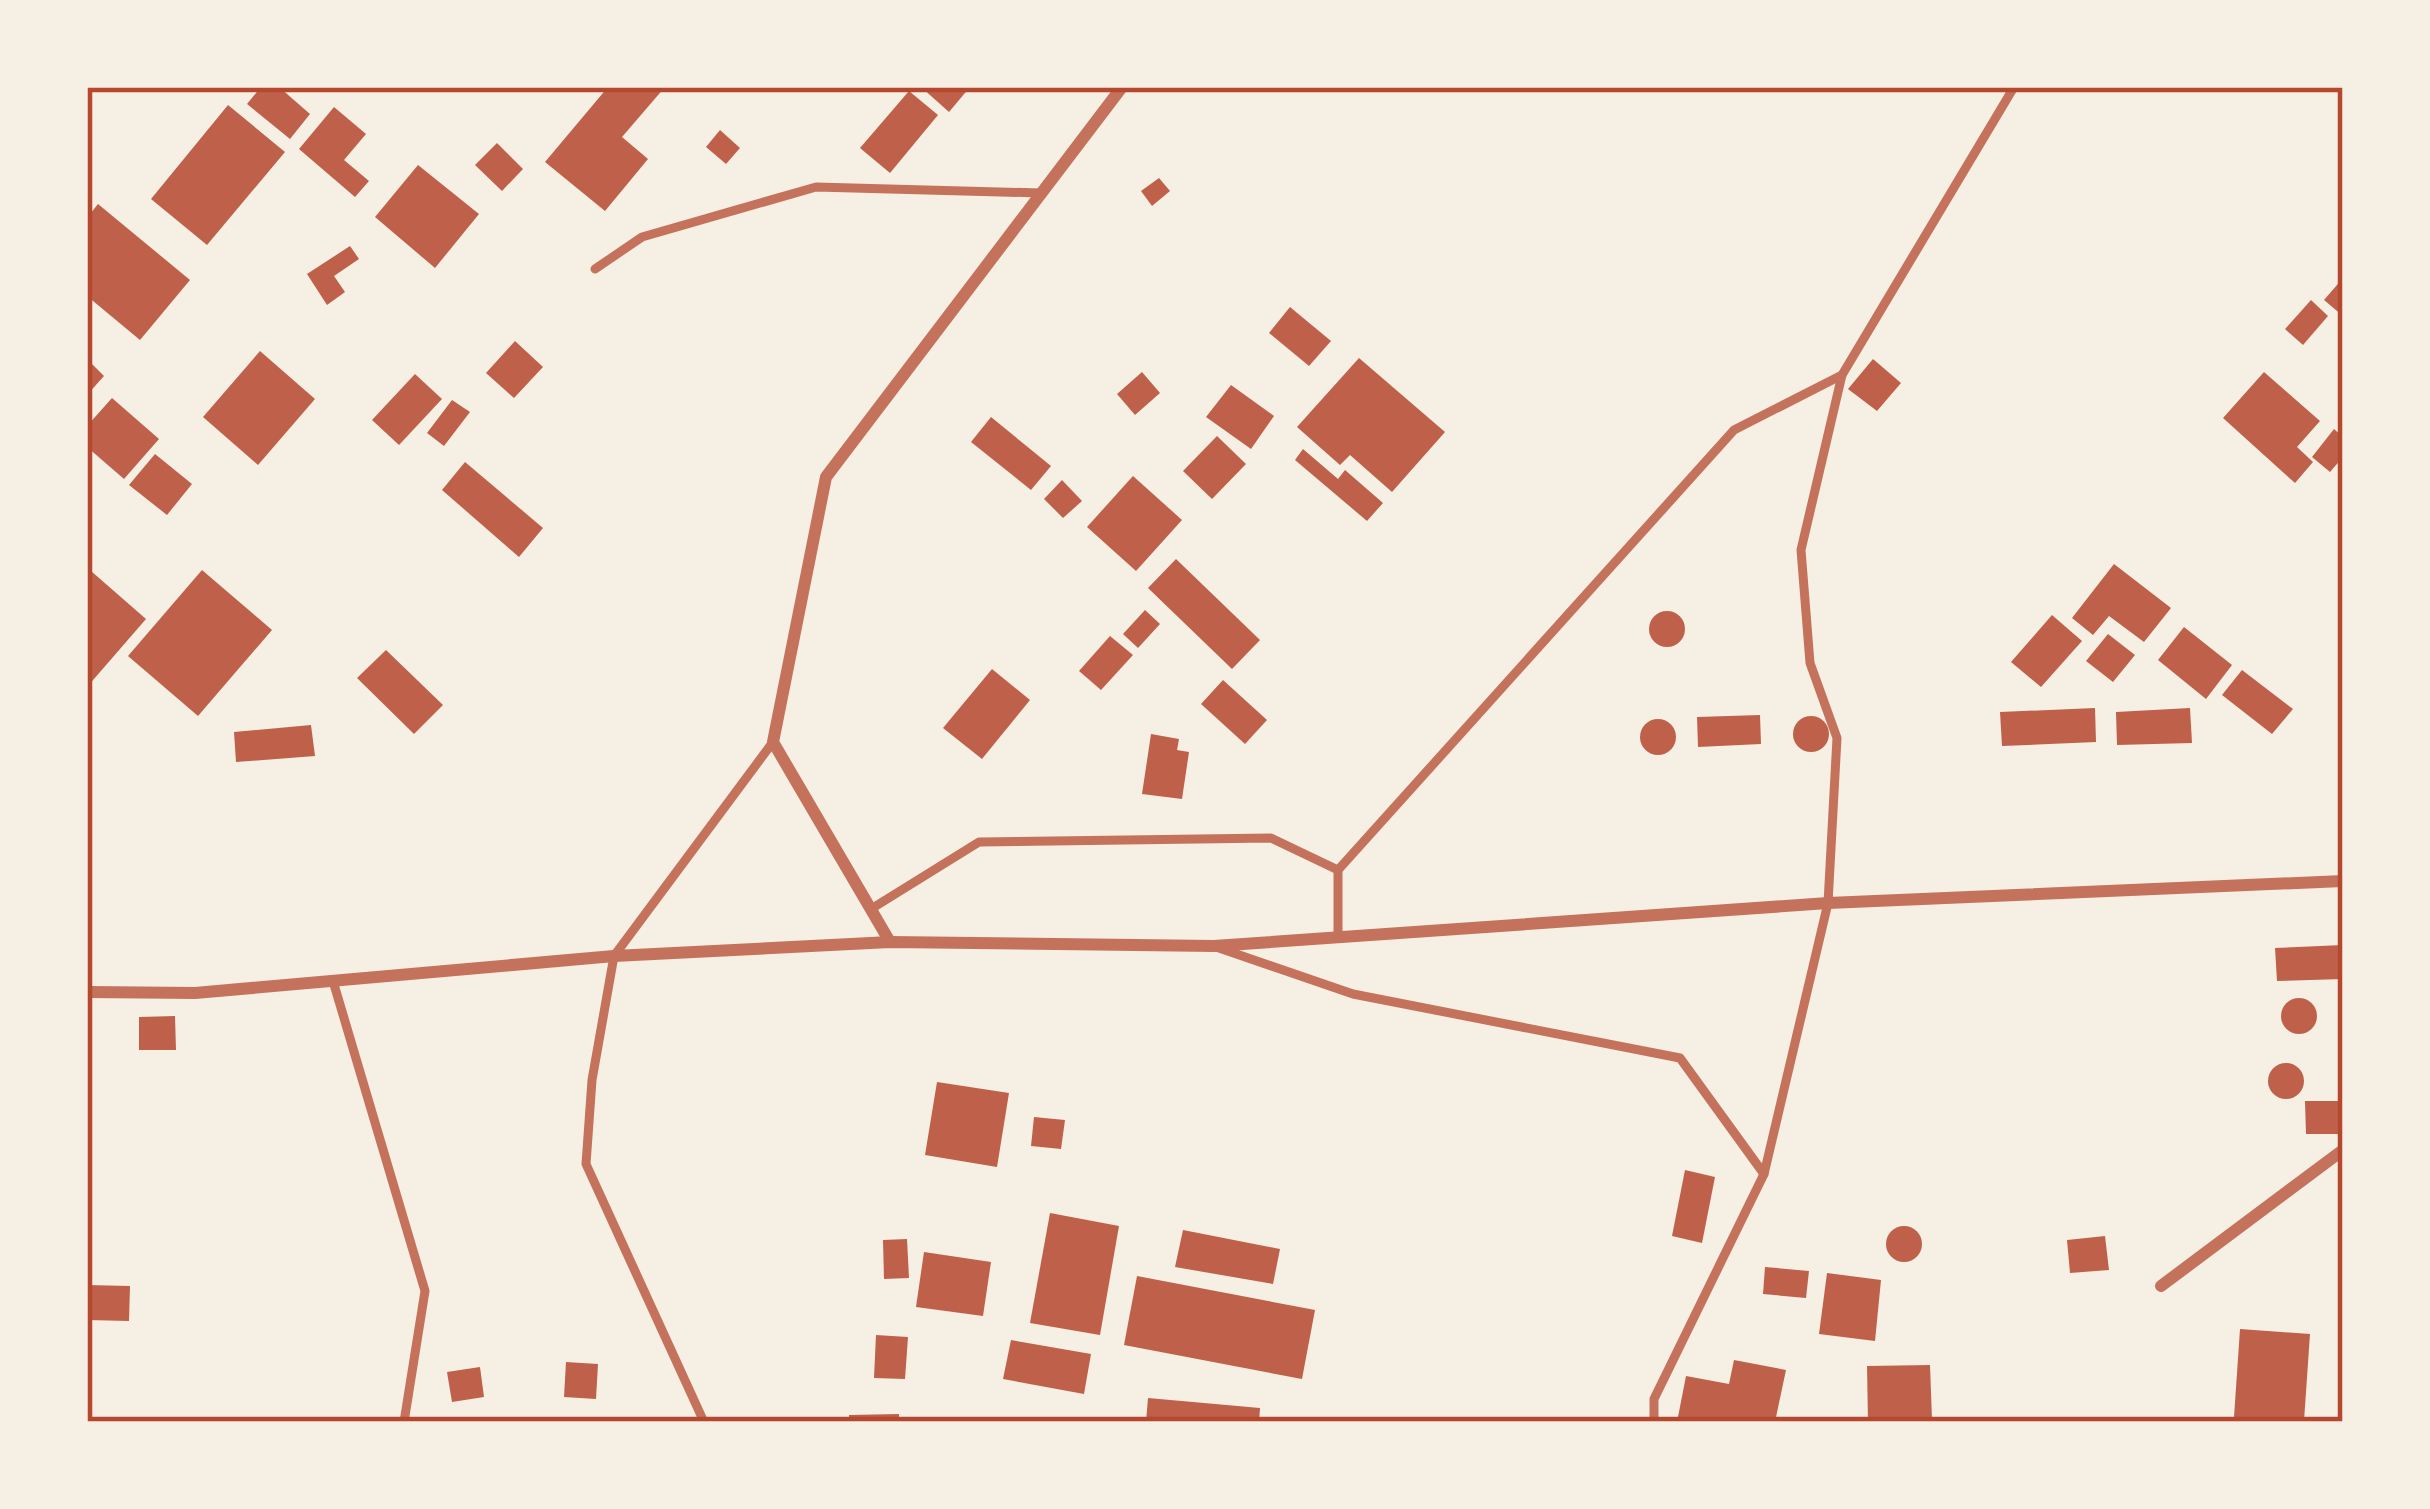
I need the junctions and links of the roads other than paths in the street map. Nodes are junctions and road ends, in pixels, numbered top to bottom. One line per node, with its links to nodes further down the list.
1 (1122, 87): 3 (street)
2 (2014, 87): 5 (lane)
3 (1041, 193): 4 (lane); 6 (street)
4 (596, 269)
5 (1842, 374): 7 (lane); 9 (lane)
6 (773, 742): 10 (street); 14 (lane)
7 (1338, 870): 10 (lane); 11 (lane)
8 (2343, 881): 9 (street)
9 (1828, 903): 11 (street); 18 (lane)
10 (871, 909): 12 (street)
11 (1338, 938): 13 (street)
12 (890, 942): 13 (street); 14 (street)
13 (1214, 946): 18 (lane)
14 (614, 956): 15 (street); 21 (lane)
15 (334, 981): 16 (street); 20 (lane)
16 (87, 992)
17 (2343, 1150): 19 (street)
18 (1764, 1174): 22 (lane)
19 (2161, 1286)
20 (404, 1422)
21 (704, 1422)
22 (1654, 1422)

